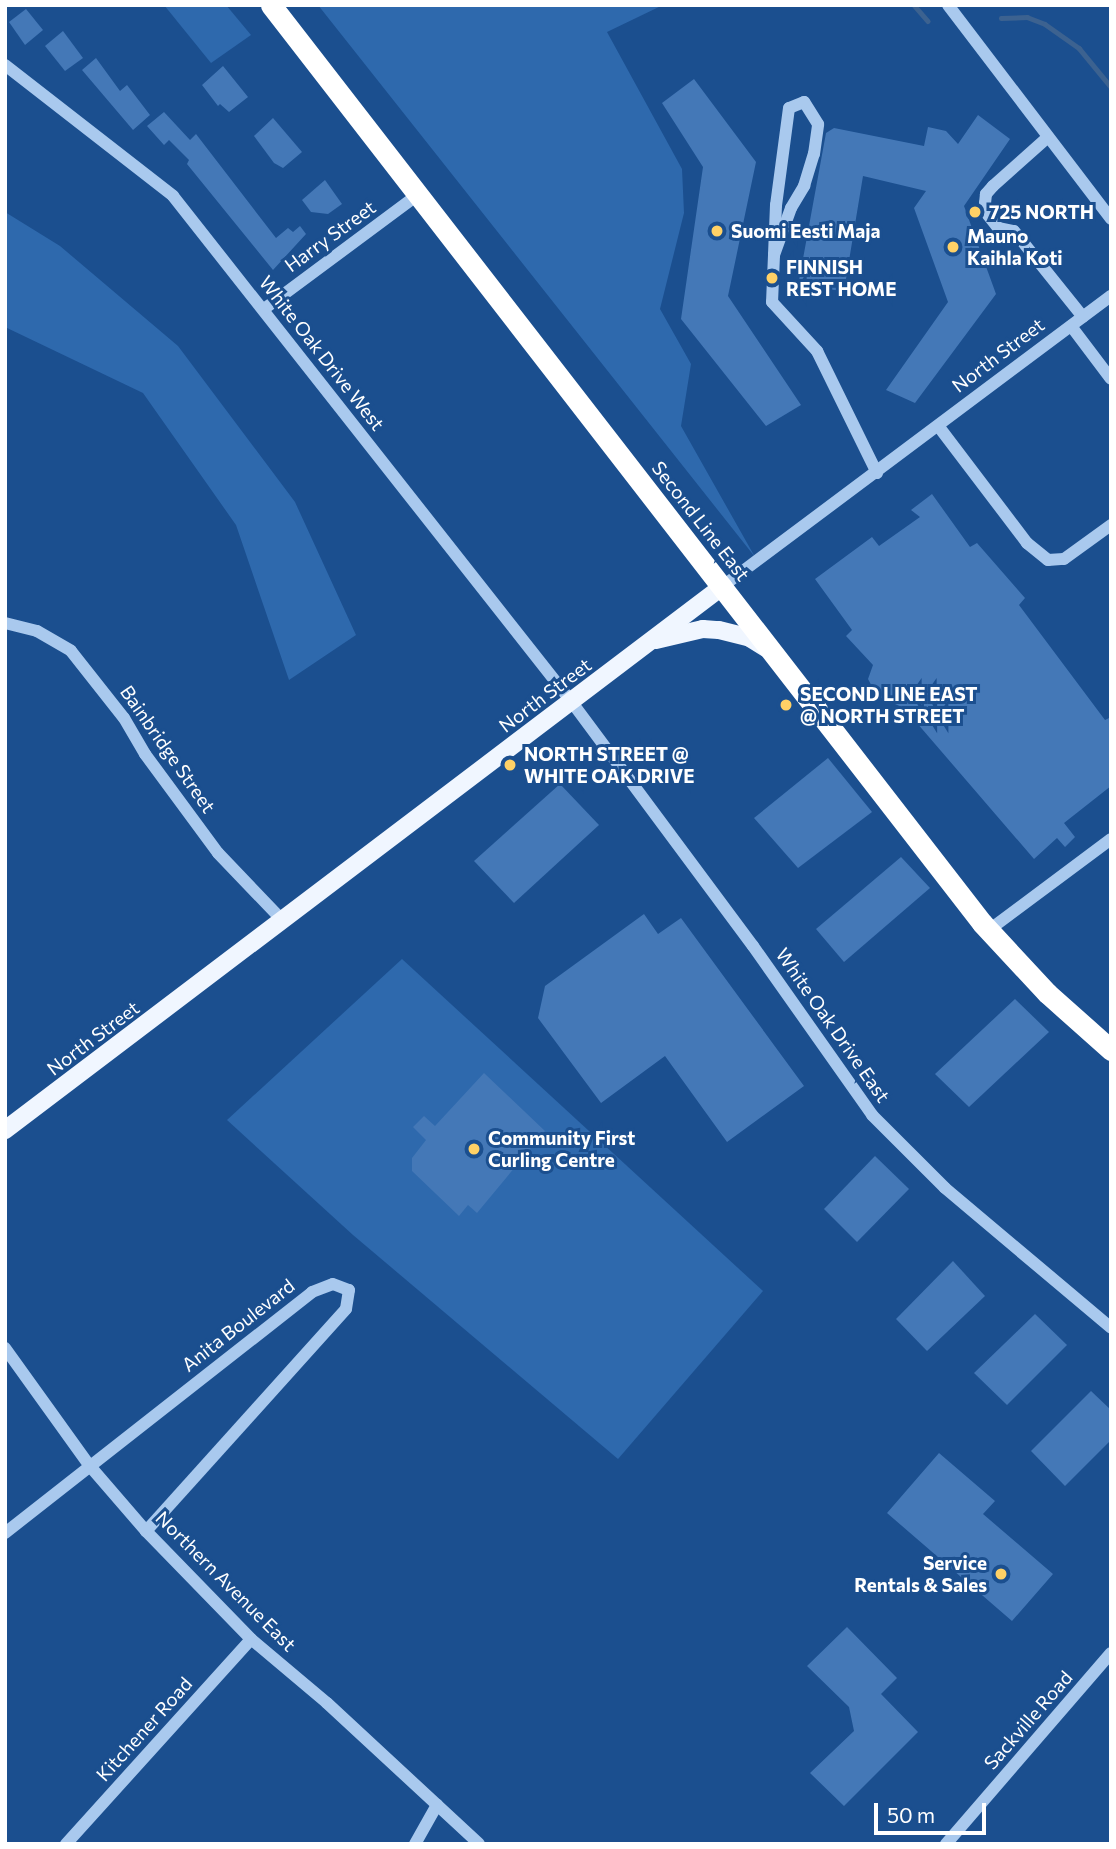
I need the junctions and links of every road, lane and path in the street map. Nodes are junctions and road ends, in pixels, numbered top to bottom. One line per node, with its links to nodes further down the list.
1 (271, 5): 5 (highway, Second Line East)
2 (948, 5): 4 (street)
3 (5, 65): 9 (street, White Oak Drive West)
4 (1048, 137): 6 (street); 10 (street)
5 (419, 194): 9 (street, Harry Street); 16 (highway, Second Line East)
6 (1111, 219)
7 (774, 255): 7 (street); 14 (street)
8 (1111, 296): 10 (street, North Street)
9 (264, 309): 20 (street, White Oak Drive West)
10 (1083, 317): 11 (street, North Street)
11 (1071, 326): 12 (street); 13 (street, North Street)
12 (1111, 379)
13 (939, 427): 14 (street, North Street); 15 (street)
14 (877, 473): 16 (street, North Street)
15 (1111, 525)
16 (723, 586): 18 (main road, North Street); 19 (highway, Second Line East)
17 (5, 623): 22 (street, Bainbridge Street)
18 (649, 642): 19 (main road); 20 (main road, North Street)
19 (775, 654): 23 (highway, Second Line East)
20 (571, 701): 22 (main road, North Street); 26 (street, White Oak Drive East)
21 (1111, 839): 23 (street)
22 (283, 921): 25 (main road, North Street)
23 (989, 930): 24 (highway, Second Line East)
24 (1111, 1049)
25 (5, 1130)
26 (1111, 1328)
27 (5, 1349): 28 (street, Northern Avenue East)
28 (89, 1465): 29 (street, Northern Avenue East); 29 (street, Anita Boulevard); 30 (street, Anita Boulevard)
29 (146, 1531): 31 (street, Northern Avenue East)
30 (5, 1533)
31 (251, 1639): 33 (street, Northern Avenue East); 34 (street, Kitchener Road)
32 (1111, 1653): 37 (street, Sackville Road)
33 (437, 1805): 35 (street); 36 (street, Northern Avenue East)
34 (66, 1844)
35 (415, 1844)
36 (479, 1844)
37 (946, 1844)

